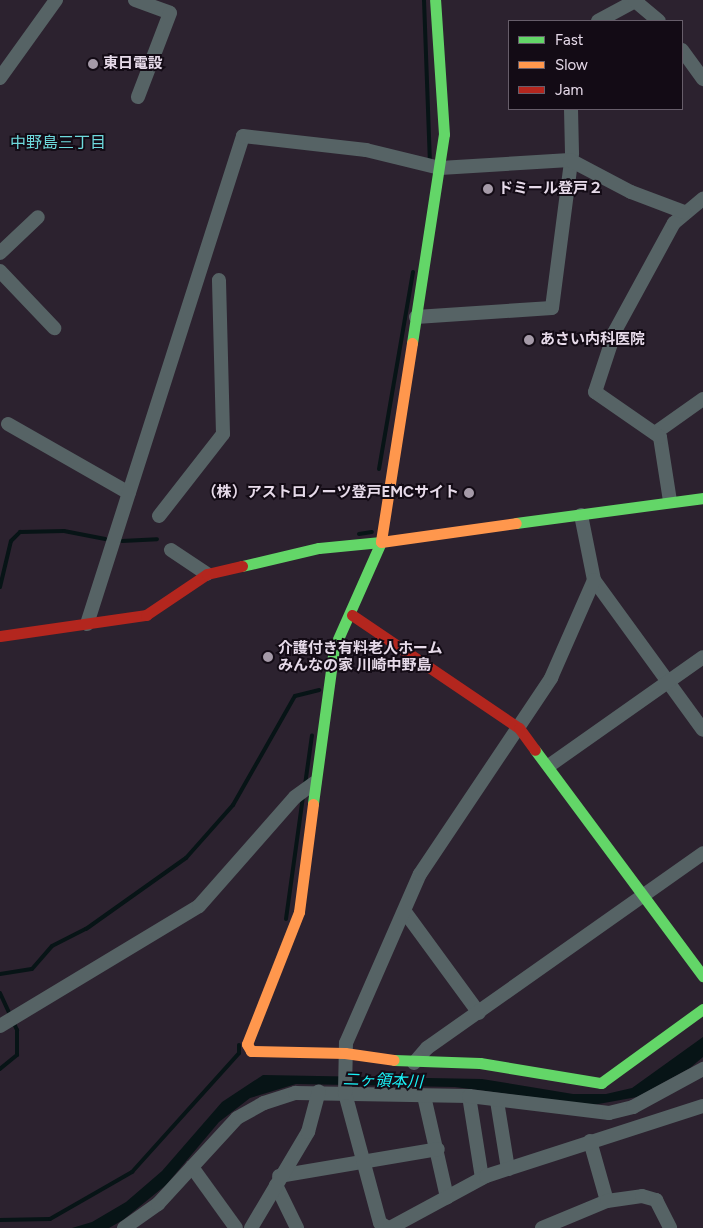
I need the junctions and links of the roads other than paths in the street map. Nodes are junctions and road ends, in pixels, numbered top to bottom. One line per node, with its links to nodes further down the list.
1 (56, 0): 8 (street)
2 (135, 0): 10 (street)
3 (435, 0): 13 (street)
4 (635, 1): 5 (street); 6 (street)
5 (600, 20)
6 (658, 20)
7 (683, 51): 9 (street)
8 (0, 78)
9 (703, 79)
10 (138, 97)
11 (571, 110): 12 (street)
12 (570, 160): 13 (street); 15 (street); 20 (street)
13 (440, 168): 20 (street); 25 (street)
14 (703, 198): 15 (street)
15 (684, 212): 24 (street)
16 (38, 216): 17 (street)
17 (0, 254)
18 (0, 271): 21 (street)
19 (219, 280): 29 (street)
20 (416, 317): 30 (street)
21 (54, 328)
22 (703, 399): 24 (street)
23 (8, 424): 25 (street)
24 (656, 433): 27 (street)
25 (129, 493): 35 (street)
26 (703, 498): 27 (street)
27 (670, 501): 28 (street)
28 (581, 515): 30 (street); 33 (street)
29 (159, 516)
30 (381, 542): 32 (street); 34 (street)
31 (171, 550): 32 (street)
32 (207, 574): 35 (street)
33 (594, 580): 38 (street); 39 (street)
34 (352, 615): 39 (street); 42 (street)
35 (87, 624): 36 (street)
36 (1, 635)
37 (703, 657): 38 (street)
38 (667, 681): 40 (street); 41 (street)
39 (518, 728): 41 (street); 45 (street)
40 (703, 730)
41 (550, 765): 44 (street)
42 (314, 783): 49 (street); 50 (street)
43 (703, 853): 44 (street)
44 (644, 896): 46 (street); 48 (street)
45 (405, 912): 48 (street); 50 (street)
46 (703, 976)
47 (703, 1009): 51 (street)
48 (479, 1013): 51 (street)
49 (0, 1026)
50 (345, 1057): 51 (street); 54 (street)
51 (414, 1063)
52 (703, 1069): 57 (street)
53 (319, 1091): 54 (street); 62 (street); 65 (street)
54 (344, 1091): 55 (street); 61 (street)
55 (424, 1096): 56 (street); 60 (street)
56 (469, 1096): 57 (street); 64 (street)
57 (496, 1101): 63 (street)
58 (703, 1106): 59 (street)
59 (590, 1141): 63 (street); 67 (street)
60 (438, 1149): 61 (street); 66 (street)
61 (366, 1163): 65 (street); 68 (street)
62 (192, 1167): 69 (street); 70 (street)
63 (508, 1168): 64 (street)
64 (482, 1178): 66 (street)
65 (277, 1181): 71 (street); 72 (street)
66 (447, 1197): 68 (street)
67 (607, 1201): 73 (street); 74 (street)
68 (383, 1227)
69 (124, 1228)
70 (236, 1228)
71 (251, 1228)
72 (297, 1228)
73 (542, 1228)
74 (670, 1228)

